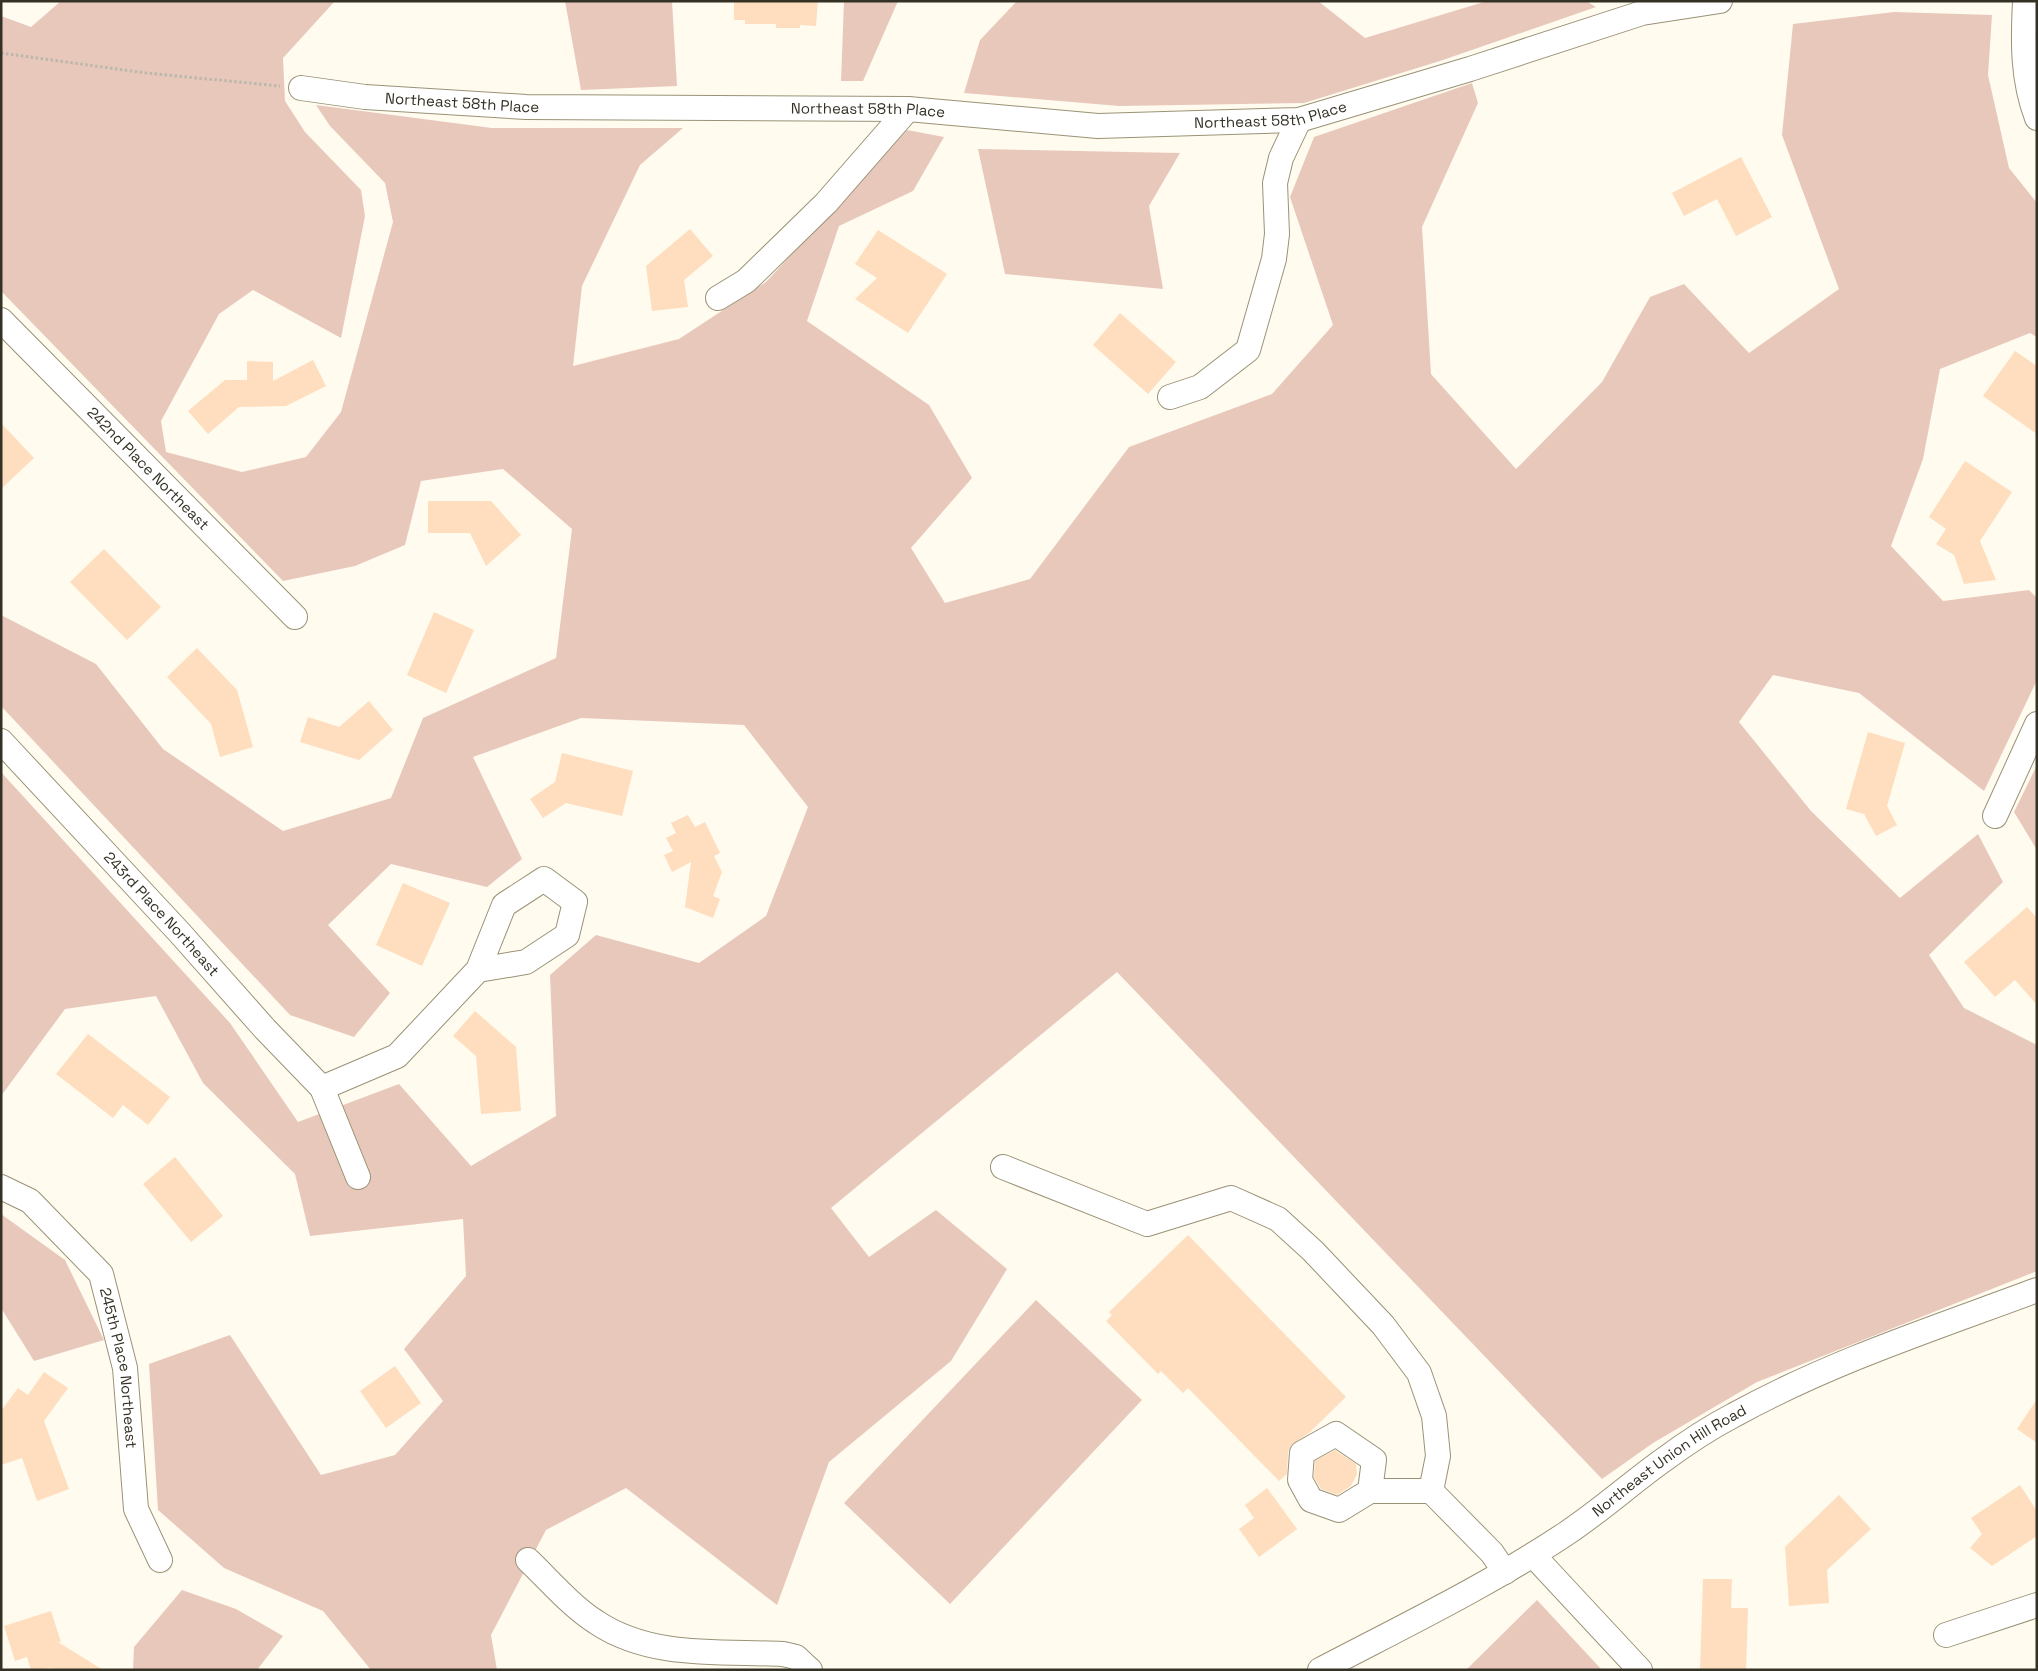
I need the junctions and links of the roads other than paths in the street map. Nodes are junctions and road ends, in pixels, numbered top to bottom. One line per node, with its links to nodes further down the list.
1 (1720, 1): 6 (street, Northeast 58th Place)
2 (2025, 1): 5 (street)
3 (301, 88): 4 (street, Northeast 58th Place)
4 (908, 109): 6 (street, Northeast 58th Place); 7 (street)
5 (2037, 118)
6 (1299, 120): 9 (street)
7 (718, 298)
8 (1, 320): 10 (street, 242nd Place Northeast)
9 (1170, 397)
10 (295, 618)
11 (2037, 724): 13 (street)
12 (1, 741): 15 (street, 243rd Place Northeast)
13 (1995, 816)
14 (478, 970): 15 (street)
15 (322, 1088): 17 (street)
16 (1003, 1167): 21 (street)
17 (358, 1177)
18 (1, 1187): 23 (street, 245th Place Northeast)
19 (2037, 1290): 22 (street, Northeast Union Hill Road)
20 (1370, 1491): 21 (street)
21 (1431, 1491): 25 (street)
22 (1533, 1556): 25 (street, Northeast Union Hill Road); 30 (street)
23 (160, 1560)
24 (528, 1560): 28 (street)
25 (1505, 1572): 29 (street, Northeast Union Hill Road)
26 (2037, 1605): 27 (street)
27 (1946, 1635)
28 (810, 1670)
29 (1320, 1670)
30 (1640, 1670)

